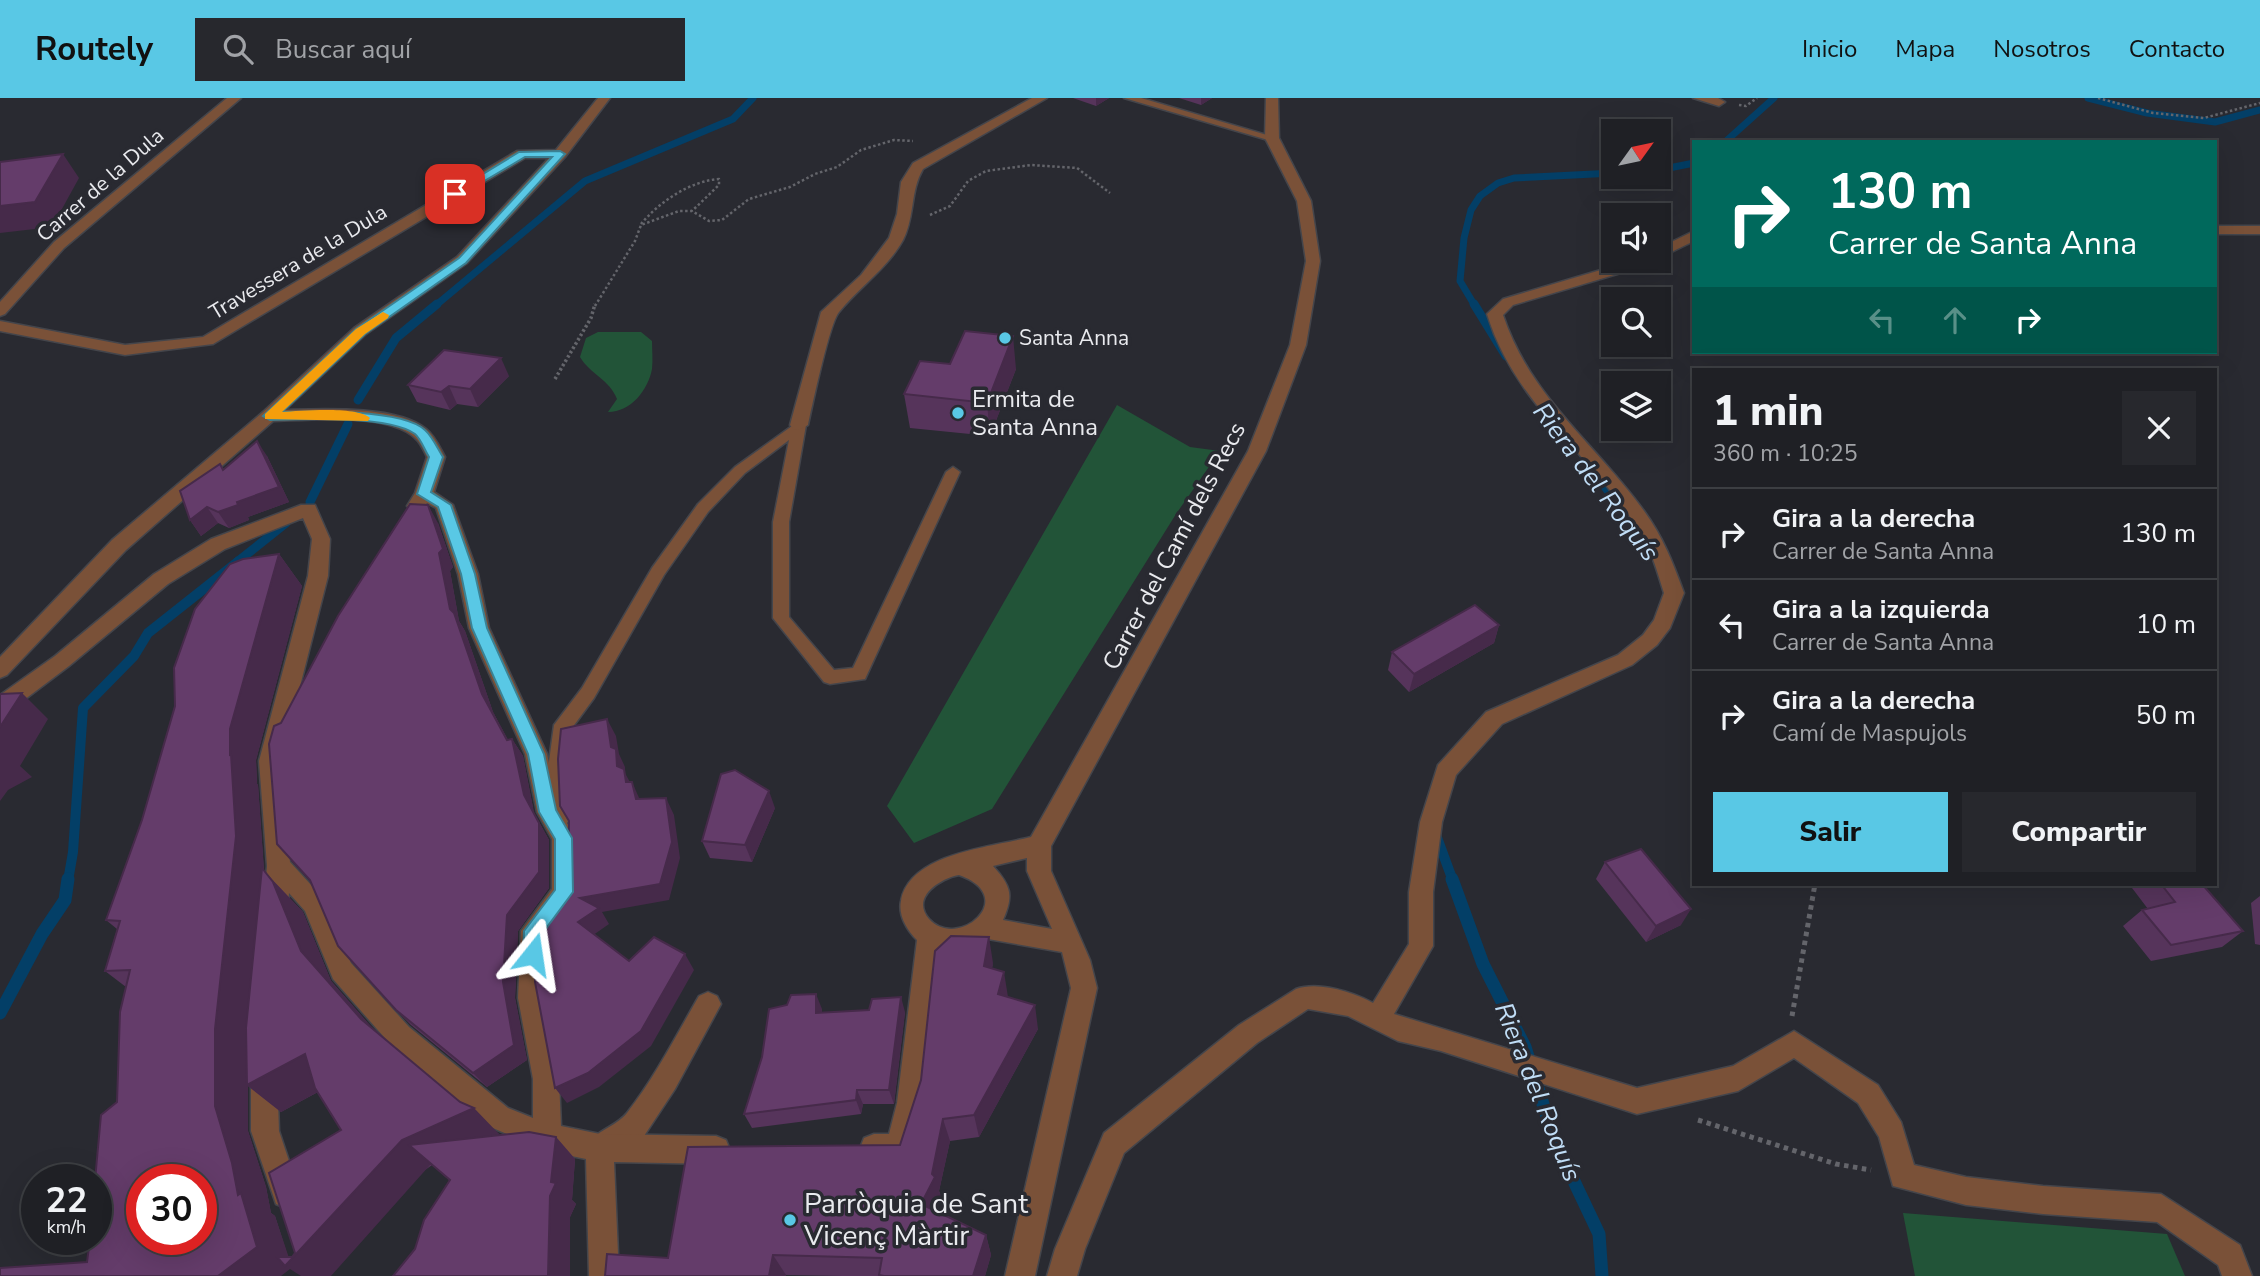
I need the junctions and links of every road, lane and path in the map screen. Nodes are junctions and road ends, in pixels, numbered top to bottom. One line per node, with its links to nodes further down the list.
1 (235, 98): 22 (street, Carrer de la Dula)
2 (604, 98): 12 (street)
3 (1041, 98): 11 (street)
4 (1129, 98): 10 (lane)
5 (1272, 98): 10 (street, Carrer del Camí dels Recs)
6 (1699, 98): 8 (street)
7 (2098, 98): 9 (path)
8 (1719, 102)
9 (2260, 103)
10 (1272, 138): 35 (street, Carrer del Camí dels Recs)
11 (941, 152): 14 (path); 19 (street)
12 (560, 154): 23 (street, Travessera de la Dula); 25 (street)
13 (1110, 193): 19 (path)
14 (692, 211): 15 (path); 15 (path)
15 (641, 225): 24 (path)
16 (2217, 230): 17 (street)
17 (2260, 230)
18 (1692, 236): 20 (street)
19 (896, 239): 26 (street)
20 (1671, 247)
21 (1606, 273): 44 (street)
22 (0, 311)
23 (0, 326)
24 (555, 379)
25 (270, 416): 28 (street); 30 (street)
26 (799, 425): 27 (lane); 34 (lane)
27 (953, 472)
28 (424, 494): 29 (street); 34 (street)
29 (402, 528)
30 (0, 670)
31 (308, 690): 33 (street)
32 (0, 706): 33 (street)
33 (270, 761): 37 (street)
34 (558, 828): 48 (street)
35 (1039, 845): 36 (street); 42 (street)
36 (960, 865): 39 (street); 41 (street)
37 (279, 866): 40 (street); 48 (street)
38 (1815, 886): 46 (path)
39 (985, 928): 41 (street); 42 (street)
40 (274, 934)
41 (930, 936): 50 (street)
42 (1075, 952): 55 (street)
43 (708, 1004): 49 (street)
44 (1378, 1017): 46 (street); 56 (street)
45 (265, 1042): 53 (street)
46 (1786, 1048): 52 (street)
47 (1690, 1118): 52 (path)
48 (547, 1137): 49 (street)
49 (600, 1148): 51 (street); 54 (street)
50 (849, 1149)
51 (747, 1150)
52 (1903, 1176): 57 (street)
53 (295, 1223)
54 (604, 1276)
55 (1020, 1276)
56 (1062, 1276)
57 (2237, 1276)

